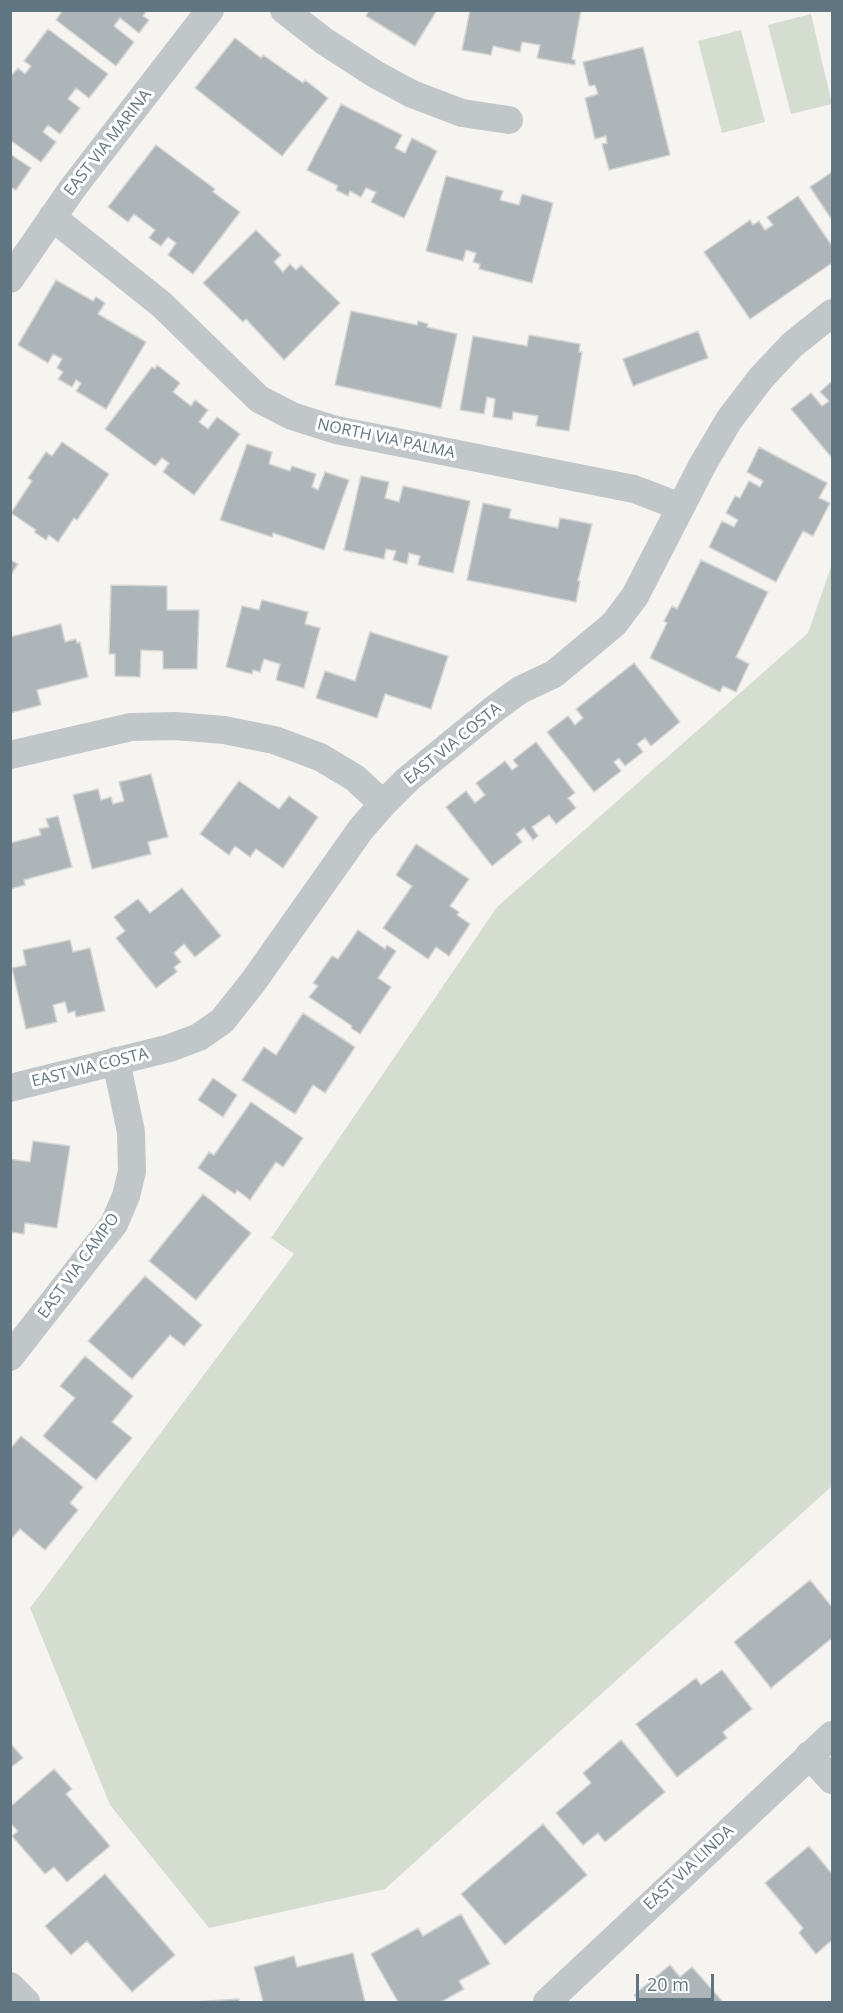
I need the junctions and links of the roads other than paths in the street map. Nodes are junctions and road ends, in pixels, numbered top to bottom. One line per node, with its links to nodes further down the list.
1 (210, 10): 4 (street, EAST VIA MARINA)
2 (284, 10): 3 (street)
3 (509, 120)
4 (52, 217): 5 (street, EAST VIA MARINA); 7 (street, NORTH VIA PALMA)
5 (10, 279)
6 (832, 313): 7 (street, EAST VIA COSTA)
7 (681, 507): 9 (street, EAST VIA COSTA)
8 (10, 755): 9 (street)
9 (383, 804): 10 (street, EAST VIA COSTA)
10 (116, 1061): 11 (street, EAST VIA COSTA); 12 (street, EAST VIA CAMPO)
11 (10, 1088)
12 (10, 1357)
13 (832, 1735): 14 (street, EAST VIA LINDA)
14 (809, 1755): 15 (street); 18 (street, EAST VIA LINDA)
15 (832, 1780)
16 (10, 1986): 17 (street)
17 (26, 2002)
18 (547, 2002)

